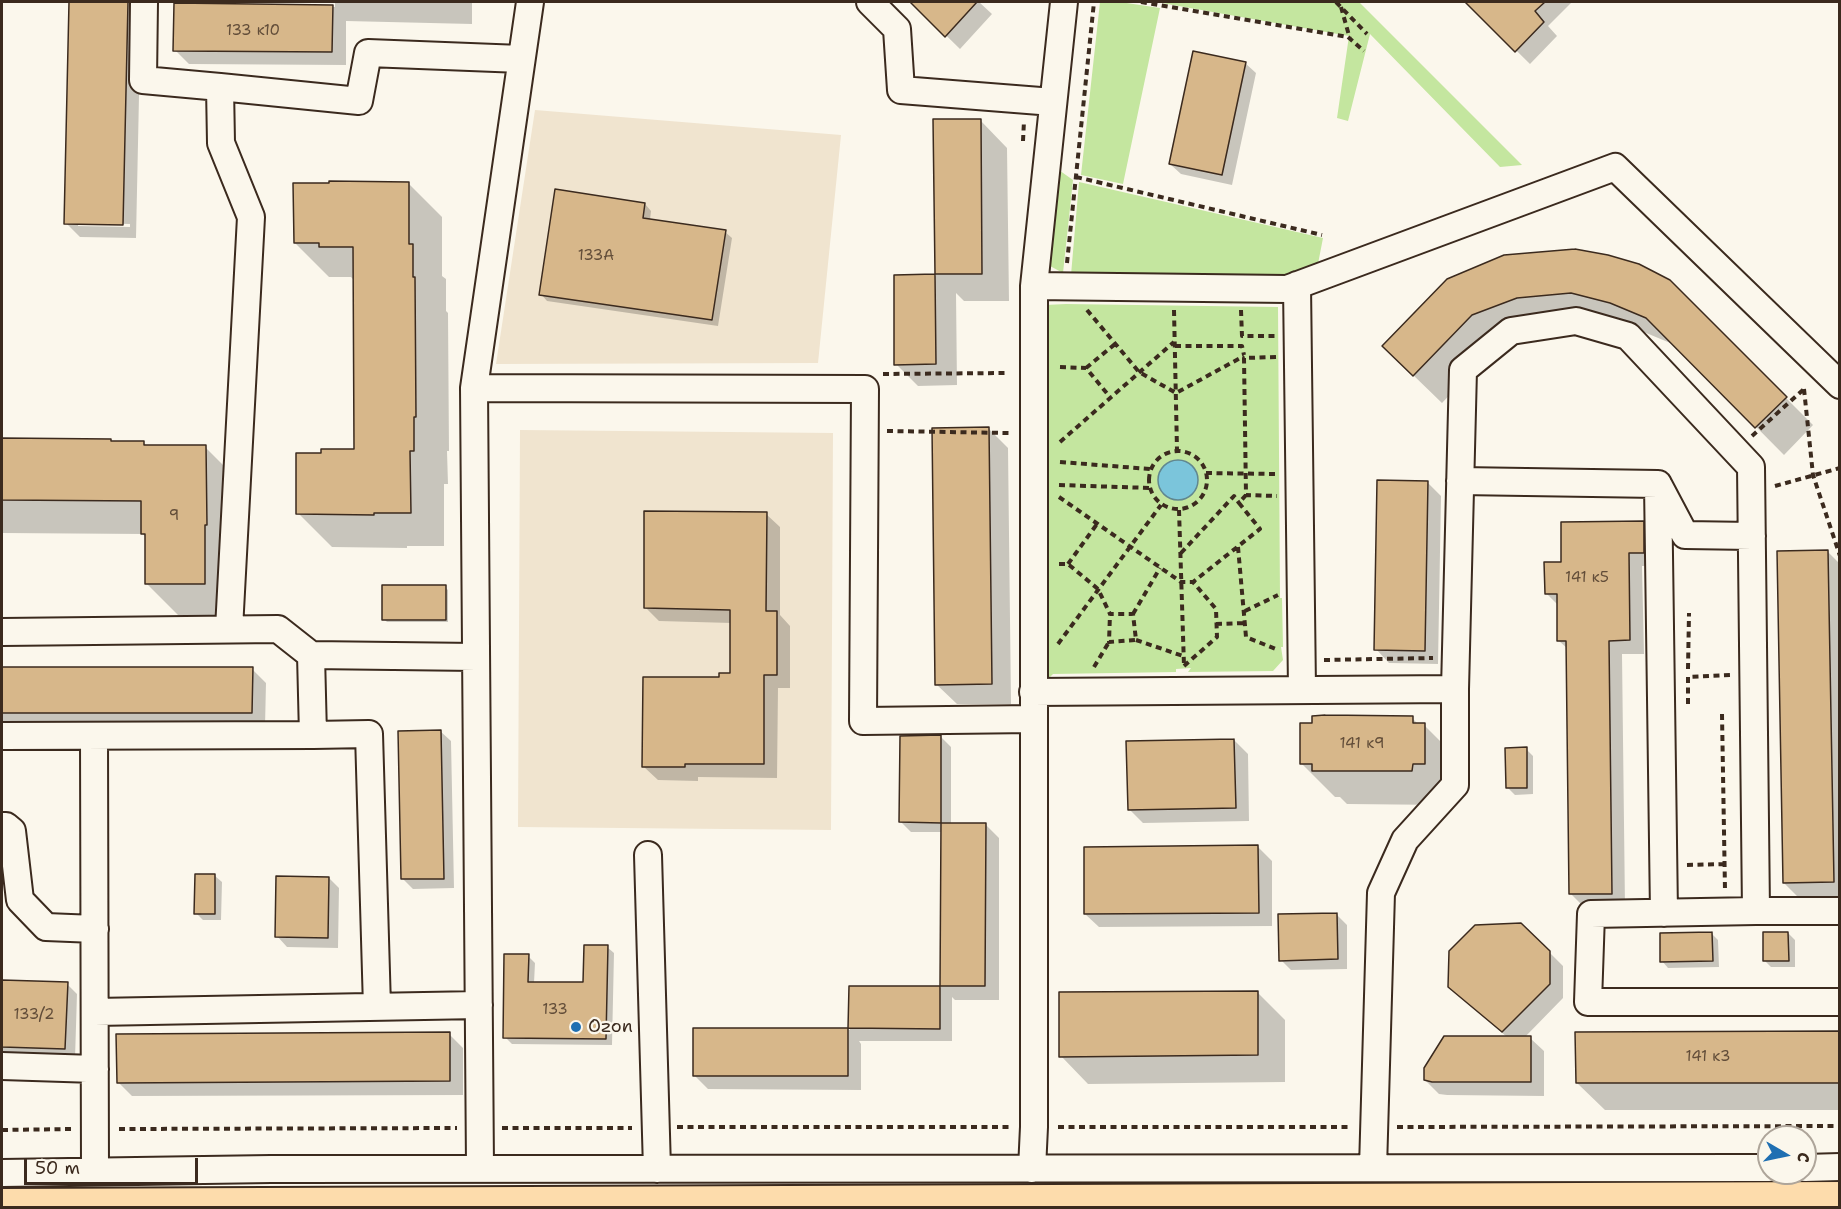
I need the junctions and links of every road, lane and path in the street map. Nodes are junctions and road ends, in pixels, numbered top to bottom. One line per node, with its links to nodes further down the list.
1 (144, 2): 13 (lane)
2 (530, 2): 12 (lane)
3 (870, 2): 14 (lane)
4 (1064, 2): 15 (lane)
5 (1094, 2): 17 (path)
6 (1140, 2): 10 (path)
7 (1336, 2): 8 (path)
8 (1340, 6): 9 (path); 10 (path)
9 (1367, 34)
10 (1350, 39): 11 (path)
11 (1364, 51)
12 (521, 59): 13 (lane); 40 (lane)
13 (220, 87): 90 (lane)
14 (1026, 100): 15 (lane); 16 (path)
15 (1053, 102): 21 (lane)
16 (1022, 145)
17 (1076, 177): 18 (path); 19 (path)
18 (1322, 235)
19 (1066, 273)
20 (1297, 285): 21 (lane); 38 (lane); 100 (lane)
21 (1034, 286): 109 (lane)
22 (1173, 300): 28 (path)
23 (1241, 300): 25 (path)
24 (1085, 306): 27 (path)
25 (1242, 336): 26 (path); 29 (path)
26 (1282, 336)
27 (1115, 344): 33 (path); 34 (path)
28 (1174, 344): 29 (path); 34 (path); 42 (path)
29 (1242, 346): 30 (path)
30 (1244, 357): 31 (path); 42 (path); 55 (path)
31 (1283, 357)
32 (1008, 362): 35 (path)
33 (1086, 368): 37 (path); 43 (path)
34 (1139, 372): 42 (path); 43 (path)
35 (1008, 373): 36 (path); 39 (path)
36 (882, 374)
37 (1060, 376)
38 (1832, 377): 41 (path)
39 (1008, 385)
40 (474, 388): 46 (lane); 99 (lane)
41 (1804, 389): 49 (path); 57 (path)
42 (1176, 393): 48 (path)
43 (1110, 397): 47 (path)
44 (1009, 421): 46 (path)
45 (1060, 430): 47 (path)
46 (865, 431): 112 (lane)
47 (1060, 441): 50 (path)
48 (1177, 450): 52 (path); 54 (path)
49 (1736, 451): 59 (lane); 63 (lane)
50 (1060, 462): 52 (path); 53 (path)
51 (1839, 468): 57 (path)
52 (1150, 469): 62 (path)
53 (1059, 472)
54 (1206, 473): 55 (path); 70 (path)
55 (1246, 474): 56 (path); 64 (path)
56 (1285, 474)
57 (1813, 475): 63 (path); 77 (path)
58 (1059, 478): 61 (path)
59 (1460, 481): 60 (lane); 101 (lane)
60 (1658, 484): 72 (lane); 123 (lane)
61 (1059, 485): 62 (path); 66 (path)
62 (1150, 488): 68 (path)
63 (1751, 493): 72 (lane)
64 (1246, 495): 65 (path); 67 (path)
65 (1285, 496)
66 (1059, 497): 69 (path); 71 (path)
67 (1239, 503): 74 (path); 76 (path)
68 (1161, 504): 70 (path); 73 (path)
69 (1059, 508)
70 (1179, 510): 76 (path)
71 (1097, 524): 73 (path); 78 (path)
72 (1752, 536): 106 (lane)
73 (1129, 546): 79 (path); 82 (path)
74 (1238, 547): 81 (path); 84 (path)
75 (1059, 553): 78 (path)
76 (1180, 553): 80 (path)
77 (1839, 556)
78 (1068, 564): 82 (path)
79 (1161, 568): 80 (path); 86 (path)
80 (1181, 582): 81 (path); 98 (path)
81 (1193, 582): 89 (path)
82 (1098, 589): 85 (path); 95 (path)
83 (1287, 591): 84 (path)
84 (1245, 611): 88 (path)
85 (1110, 614): 86 (path); 94 (path)
86 (1133, 614): 93 (path)
87 (1689, 614): 103 (path)
88 (1245, 623): 89 (path); 100 (path)
89 (1216, 624): 102 (path)
90 (229, 629): 91 (lane); 97 (lane)
91 (2, 632)
92 (1058, 636): 95 (path)
93 (1136, 640): 94 (path); 98 (path)
94 (1109, 642): 104 (path)
95 (1058, 644): 96 (path)
96 (1058, 653)
97 (311, 655): 99 (lane); 113 (lane)
98 (1184, 656): 102 (path)
99 (476, 657): 126 (lane)
100 (1295, 657): 101 (path); 107 (lane)
101 (1456, 658): 108 (lane)
102 (1184, 666): 105 (path)
103 (1688, 669)
104 (1092, 671)
105 (1184, 672)
106 (1753, 674): 110 (path); 121 (lane)
107 (1302, 689): 108 (lane); 109 (lane)
108 (1455, 689): 137 (lane)
109 (1033, 692): 112 (lane)
110 (1688, 709)
111 (1722, 714): 119 (path)
112 (1033, 719): 133 (lane)
113 (313, 735): 115 (lane); 127 (lane)
114 (2, 736): 115 (lane)
115 (94, 736): 124 (lane)
116 (2, 826): 124 (lane)
117 (1687, 854): 119 (path)
118 (648, 855): 145 (lane)
119 (1724, 864): 122 (path)
120 (1839, 910): 121 (lane)
121 (1756, 911): 122 (lane)
122 (1725, 912): 123 (lane)
123 (1664, 913): 125 (lane)
124 (95, 929): 128 (lane)
125 (1839, 1002)
126 (479, 1005): 127 (lane); 141 (lane)
127 (377, 1007): 128 (lane)
128 (95, 1012): 130 (lane)
129 (2, 1066): 130 (lane)
130 (95, 1069): 138 (lane)
131 (1839, 1126): 137 (path)
132 (670, 1127): 133 (path)
133 (1034, 1127): 137 (path); 146 (lane)
134 (469, 1128): 138 (path)
135 (492, 1128): 136 (path)
136 (643, 1128)
137 (1375, 1128): 142 (lane)
138 (95, 1129): 139 (path); 147 (lane)
139 (2, 1130)
140 (1839, 1167): 144 (lane)
141 (480, 1168): 145 (lane); 147 (lane)
142 (1373, 1168): 143 (lane); 146 (lane)
143 (1757, 1168)
144 (1817, 1168)
145 (657, 1169): 146 (lane)
146 (1032, 1169)
147 (95, 1171): 148 (lane)
148 (2, 1173)
149 (1839, 1198): 150 (main road)
150 (2, 1205)

